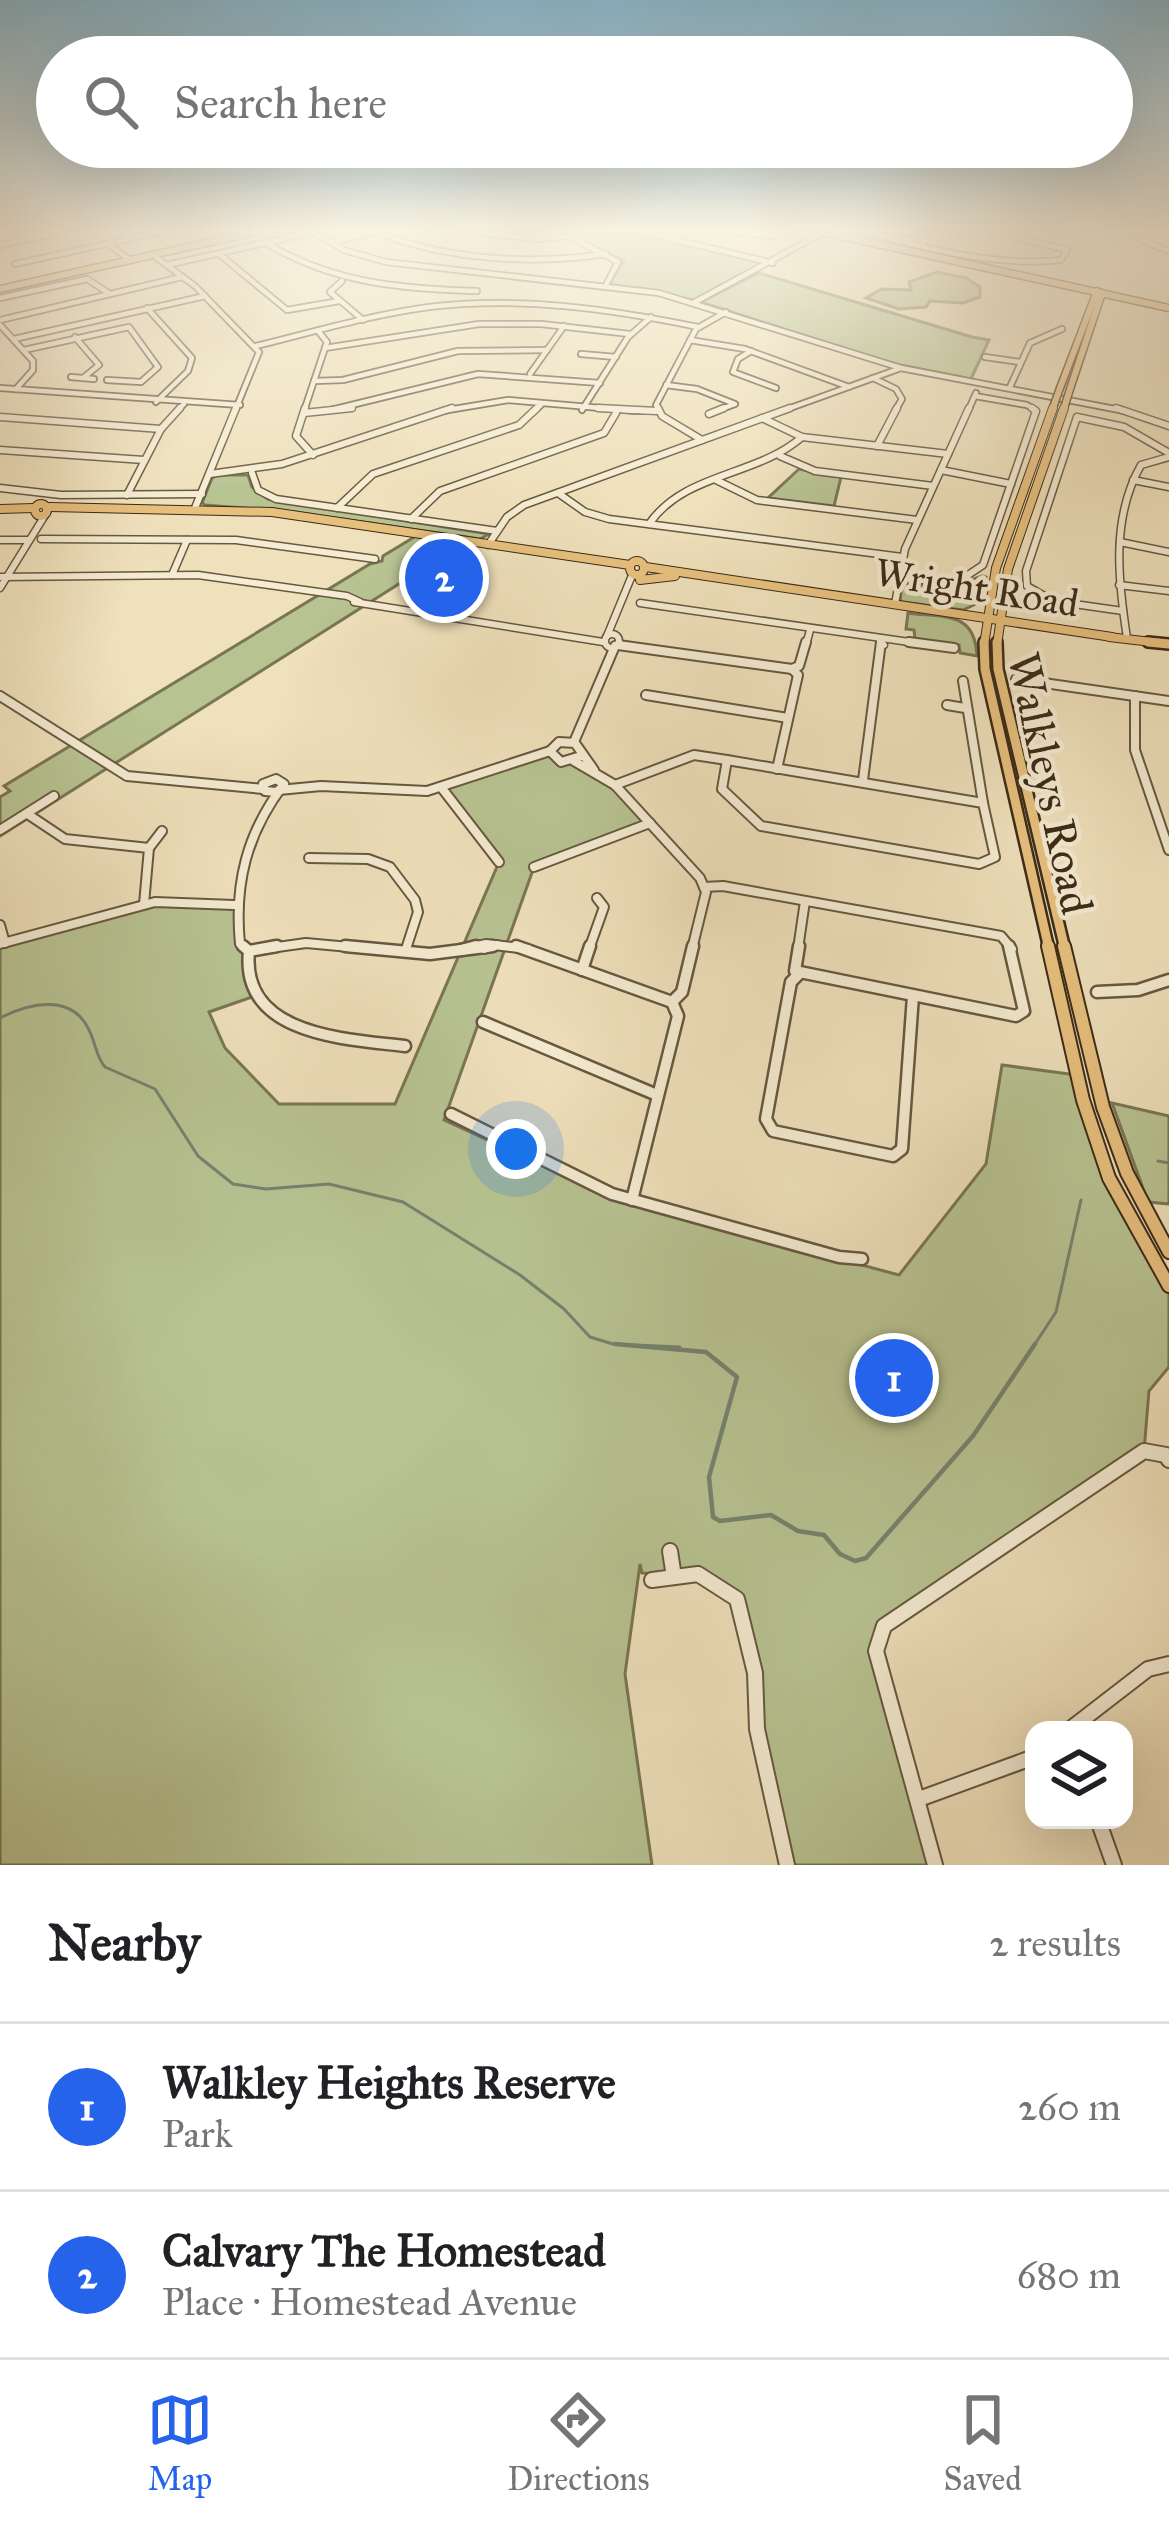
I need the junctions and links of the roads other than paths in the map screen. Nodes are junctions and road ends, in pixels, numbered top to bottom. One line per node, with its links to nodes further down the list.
1 (104, 318): 20 (street)
2 (156, 318): 49 (street)
3 (228, 318): 22 (street)
4 (360, 318): 12 (street)
5 (375, 318): 12 (street)
6 (650, 318): 18 (street)
7 (656, 318): 15 (street)
8 (715, 318): 15 (street)
9 (745, 318): 31 (street)
10 (1086, 318): 46 (main road, Walkleys Road)
11 (1090, 318): 46 (main road, Walkleys Road)
12 (362, 320): 17 (street)
13 (0, 322): 20 (street)
14 (564, 326): 18 (street); 23 (street); 25 (street)
15 (698, 327): 21 (street)
16 (1062, 329): 30 (street)
17 (319, 331): 22 (street); 23 (street)
18 (630, 334): 28 (street)
19 (75, 337): 24 (street); 34 (street); 38 (street)
20 (14, 339): 24 (street)
21 (690, 340): 26 (street); 41 (street)
22 (256, 346): 52 (street)
23 (325, 349): 37 (street)
24 (24, 350): 47 (street)
25 (548, 350): 32 (street); 37 (street)
26 (751, 351): 42 (street); 45 (street)
27 (581, 354): 28 (street)
28 (616, 357): 39 (street)
29 (985, 357): 30 (street)
30 (1020, 362): 43 (street)
31 (901, 368): 36 (street); 40 (street)
32 (530, 374): 39 (street); 56 (street)
33 (71, 377): 34 (street)
34 (83, 378): 35 (street)
35 (94, 379)
36 (873, 379): 42 (street); 65 (street)
37 (314, 381): 56 (street)
38 (111, 382)
39 (600, 382): 54 (street)
40 (981, 382): 43 (street); 48 (street)
41 (667, 385): 55 (street); 58 (street)
42 (849, 387): 60 (street)
43 (1010, 387): 61 (street)
44 (0, 388): 47 (street)
45 (776, 388)
46 (1065, 388): 51 (main road, Walkleys Road, bridge)
47 (16, 389): 49 (street)
48 (975, 396): 67 (street); 77 (street)
49 (156, 402): 50 (street)
50 (184, 404): 52 (street); 62 (street)
51 (1060, 404): 111 (main road, Walkleys Road); 114 (main road, Walkleys Road)
52 (240, 405): 74 (street)
53 (541, 405): 54 (street); 68 (street); 85 (street)
54 (583, 410): 57 (street)
55 (657, 411): 57 (street); 64 (street)
56 (304, 412): 68 (street)
57 (616, 413): 89 (street)
58 (709, 414)
59 (0, 417): 62 (street)
60 (762, 418): 63 (street); 64 (street)
61 (1169, 426)
62 (161, 429): 71 (street)
63 (802, 437): 65 (street); 70 (street)
64 (702, 440): 81 (street)
65 (877, 446): 67 (street)
66 (0, 451): 71 (street)
67 (948, 454): 72 (street)
68 (313, 455): 73 (street)
69 (1169, 455): 76 (street); 115 (street)
70 (780, 456): 75 (street); 78 (street)
71 (144, 460): 82 (street)
72 (941, 470): 77 (street); 78 (street)
73 (252, 473): 74 (street); 85 (street)
74 (210, 474): 83 (street)
75 (716, 480): 90 (street); 91 (street)
76 (1133, 480): 79 (street); 97 (street)
77 (1012, 484): 105 (street)
78 (933, 486): 90 (street)
79 (1169, 487)
80 (0, 488): 82 (street)
81 (558, 493): 91 (street); 92 (street)
82 (127, 494): 83 (street)
83 (202, 494): 84 (street)
84 (195, 508): 87 (main road, Wright Road); 98 (main road, Wright Road)
85 (337, 508): 89 (street)
86 (0, 510): 88 (main road)
87 (48, 510): 88 (main road, Wright Road); 95 (street)
88 (34, 512): 95 (street)
89 (411, 519): 92 (street)
90 (917, 520): 100 (street)
91 (650, 524): 100 (street)
92 (497, 531): 98 (street)
93 (41, 539): 96 (street)
94 (0, 540): 95 (street)
95 (26, 540): 104 (street)
96 (187, 540): 101 (street); 103 (street)
97 (1120, 542): 99 (street); 107 (street)
98 (489, 544): 102 (main road, Wright Road)
99 (1169, 552)
100 (902, 557): 105 (street)
101 (375, 559)
102 (637, 571): 106 (main road, Wright Road); 106 (main road, Wright Road); 122 (street)
103 (172, 575): 104 (street); 122 (street)
104 (2, 577): 108 (street)
105 (898, 578): 113 (street)
106 (741, 579): 110 (main road, Wright Road)
107 (1119, 585): 109 (street); 115 (street)
108 (0, 588)
109 (1169, 591)
110 (834, 593): 113 (main road, Wright Road); 116 (main road, Wright Road)
111 (1001, 602): 117 (main road); 118 (main road, Walkleys Road)
112 (640, 603): 119 (street)
113 (895, 604): 116 (main road, Wright Road)
114 (987, 605): 116 (main road); 118 (main road, Walkleys Road)
115 (1123, 611): 120 (street)
116 (960, 616): 118 (main road); 118 (main road, Wright Road)
117 (1020, 624): 118 (main road); 120 (main road, Wright Road)
118 (992, 625): 177 (main road, Walkleys Road); 179 (main road, Walkleys Road)
119 (810, 630): 121 (street); 125 (street)
120 (1127, 638): 123 (main road, Wright Road)
121 (880, 640): 124 (street); 140 (street)
122 (611, 641): 125 (street); 135 (street)
123 (1169, 644)
124 (954, 649)
125 (792, 669): 134 (street)
126 (1016, 680): 130 (street)
127 (963, 681): 133 (street)
128 (646, 695): 134 (street)
129 (0, 696): 143 (street)
130 (1136, 696): 131 (street); 153 (street)
131 (1169, 701)
132 (947, 705): 133 (street)
133 (965, 708): 146 (street)
134 (788, 718): 139 (street)
135 (569, 742): 136 (street); 137 (street)
136 (551, 754): 137 (street); 142 (street)
137 (577, 759): 141 (street)
138 (727, 760): 139 (street); 141 (street); 146 (street)
139 (777, 769): 140 (street)
140 (863, 780): 146 (street)
141 (615, 784): 149 (street)
142 (441, 787): 144 (street); 155 (street)
143 (264, 788): 144 (street); 147 (street)
144 (280, 788): 147 (street)
145 (54, 796): 148 (street)
146 (983, 803)
147 (265, 805): 161 (street)
148 (29, 815): 150 (street); 152 (street)
149 (650, 823): 156 (street); 157 (street)
150 (0, 830)
151 (161, 831): 152 (street)
152 (149, 848): 160 (street)
153 (1169, 850)
154 (309, 858): 164 (street)
155 (499, 862)
156 (534, 867)
157 (704, 887): 159 (street); 171 (street)
158 (596, 898): 166 (street)
159 (805, 901): 167 (street); 170 (street)
160 (144, 904): 161 (street); 163 (street)
161 (234, 905): 165 (street)
162 (0, 925): 163 (street)
163 (2, 944)
164 (406, 950): 165 (street); 166 (street)
165 (249, 951): 173 (street)
166 (582, 970): 171 (street)
167 (800, 973): 170 (street); 170 (street)
168 (1168, 983): 169 (street)
169 (1097, 992)
170 (913, 996)
171 (672, 1002): 174 (street)
172 (483, 1022): 174 (street)
173 (405, 1046)
174 (657, 1095): 176 (street)
175 (451, 1114): 176 (street)
176 (632, 1200): 178 (street)
177 (1169, 1252)
178 (862, 1259)
179 (1169, 1286)
180 (1169, 1460): 187 (street)
181 (670, 1551): 182 (street)
182 (674, 1577): 183 (street); 189 (street)
183 (652, 1580)
184 (1169, 1664): 185 (street)
185 (1081, 1721)
186 (1025, 1760): 187 (street)
187 (919, 1799): 190 (street)
188 (1101, 1829): 191 (street)
189 (787, 1865)
190 (935, 1865)
191 (1114, 1865)

